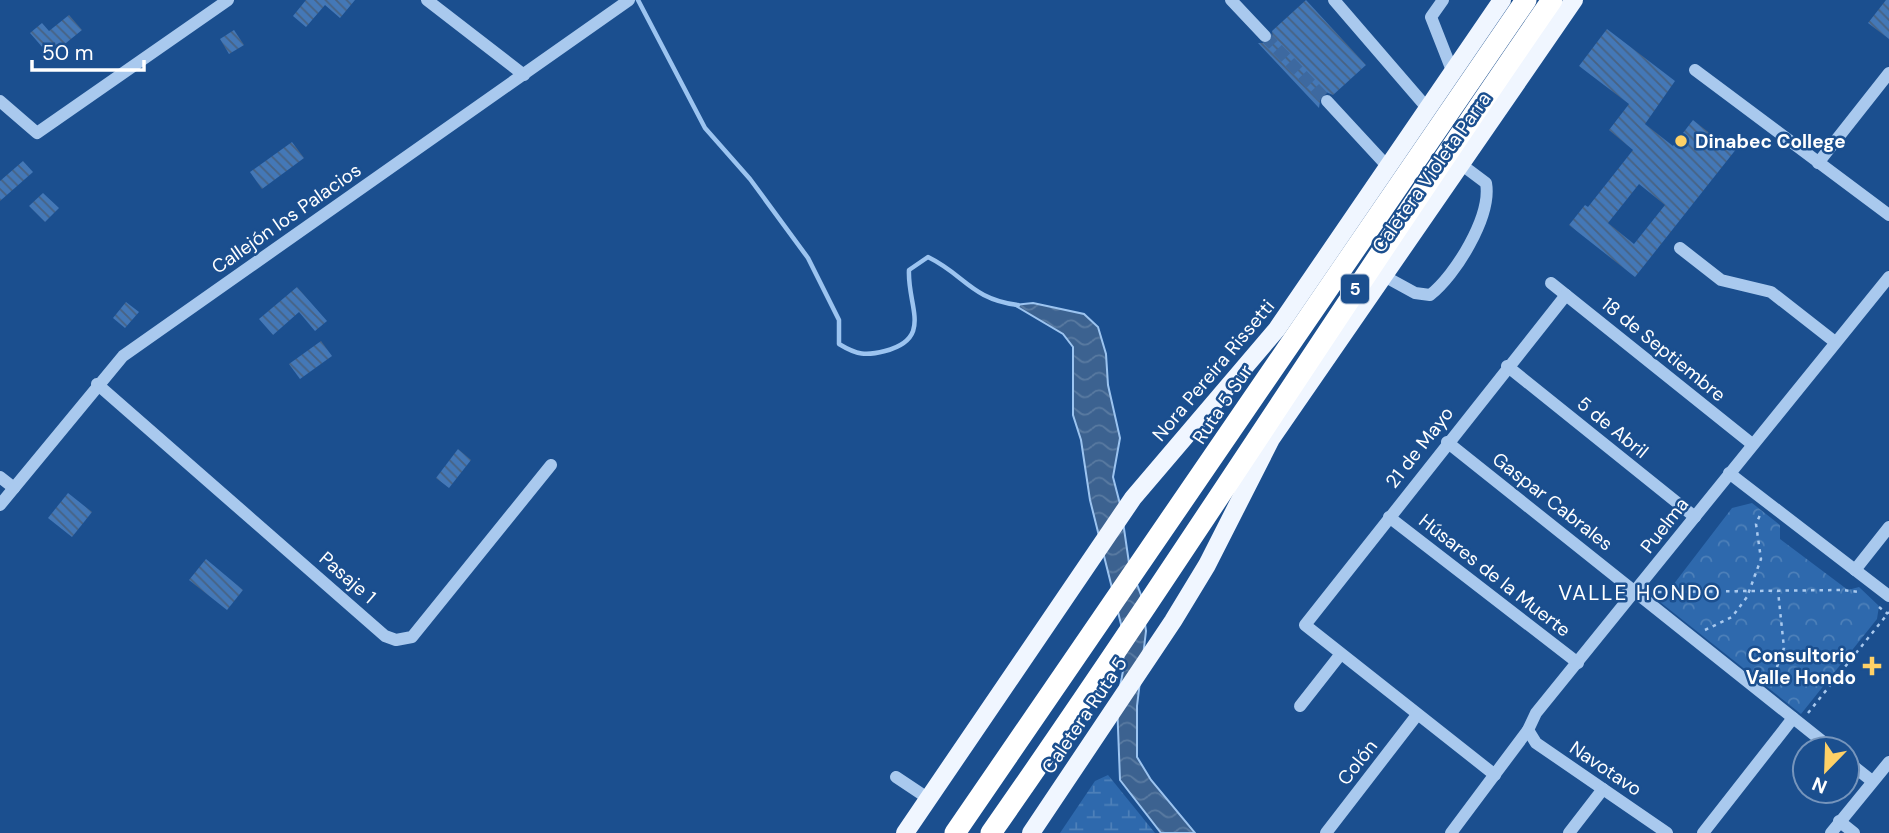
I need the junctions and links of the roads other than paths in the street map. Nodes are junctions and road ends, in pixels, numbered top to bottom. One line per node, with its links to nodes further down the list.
1 (228, 0): 16 (street)
2 (428, 0): 15 (street)
3 (1231, 0): 11 (street)
4 (1334, 0): 18 (street)
5 (1443, 0): 13 (street)
6 (1502, 0): 13 (main road, Nora Pereira Rissetti)
7 (1526, 0): 61 (highway, Ruta 5 Sur / 5)
8 (1552, 0): 62 (highway, 5)
9 (1574, 0): 20 (main road, Caletera Violeta Parra)
10 (627, 1): 15 (street, Callejón los Palacios)
11 (1265, 36)
12 (1695, 70): 19 (street)
13 (1453, 73): 18 (main road, Nora Pereira Rissetti)
14 (1889, 73): 19 (street)
15 (524, 75): 30 (street, Callejón los Palacios)
16 (0, 101)
17 (1326, 101): 21 (street)
18 (1428, 109): 21 (main road, Nora Pereira Rissetti)
19 (1818, 163): 22 (street)
20 (1462, 165): 24 (main road, Caletera Violeta Parra); 24 (street)
21 (1388, 167): 58 (main road, Nora Pereira Rissetti)
22 (1889, 215)
23 (1680, 247): 28 (street)
24 (1384, 276): 44 (main road, Caletera Violeta Parra)
25 (1889, 277): 28 (street, Puelma)
26 (1551, 284): 27 (street, 18 de Septiembre)
27 (1566, 295): 29 (street, 21 de Mayo); 32 (street, 18 de Septiembre)
28 (1835, 342): 32 (street, Puelma)
29 (1507, 366): 31 (street, 21 de Mayo); 39 (street, 5 de Abril)
30 (97, 384): 33 (street, Pasaje 1); 36 (street, Callejón los Palacios)
31 (1447, 442): 38 (street, 21 de Mayo); 42 (street, Gaspar Cabrales)
32 (1752, 444): 34 (street, Puelma)
33 (551, 465)
34 (1729, 473): 39 (street, Puelma); 41 (street)
35 (0, 477): 36 (street)
36 (14, 488): 37 (street, Callejón los Palacios)
37 (0, 505)
38 (1388, 517): 45 (street, 21 de Mayo); 46 (street, Húsares de la Muerte)
39 (1695, 517): 42 (street, Puelma)
40 (1889, 527): 41 (street)
41 (1855, 570): 43 (street)
42 (1636, 591): 46 (street, Puelma); 49 (street, Gaspar Cabrales)
43 (1889, 596)
44 (1173, 621): 63 (main road, Caletera Ruta 5)
45 (1340, 655): 47 (street); 48 (street)
46 (1578, 663): 50 (street, Puelma)
47 (1300, 706)
48 (1417, 715): 54 (street); 64 (street, Colón)
49 (1796, 721): 51 (street, Gaspar Cabrales); 68 (street)
50 (1528, 730): 54 (street, Puelma); 57 (street, Navotavo)
51 (1814, 735)
52 (1889, 762): 56 (street)
53 (1861, 772): 56 (street)
54 (1495, 775): 65 (street, Puelma)
55 (896, 777): 58 (street)
56 (1872, 781): 59 (street)
57 (1603, 789): 66 (street); 67 (street, Navotavo)
58 (929, 799): 60 (main road, Nora Pereira Rissetti)
59 (1839, 821): 69 (street); 70 (street)
60 (905, 833)
61 (955, 833)
62 (991, 833)
63 (1031, 833)
64 (1326, 833)
65 (1451, 833)
66 (1569, 833)
67 (1667, 833)
68 (1703, 833)
69 (1831, 833)
70 (1854, 833)

